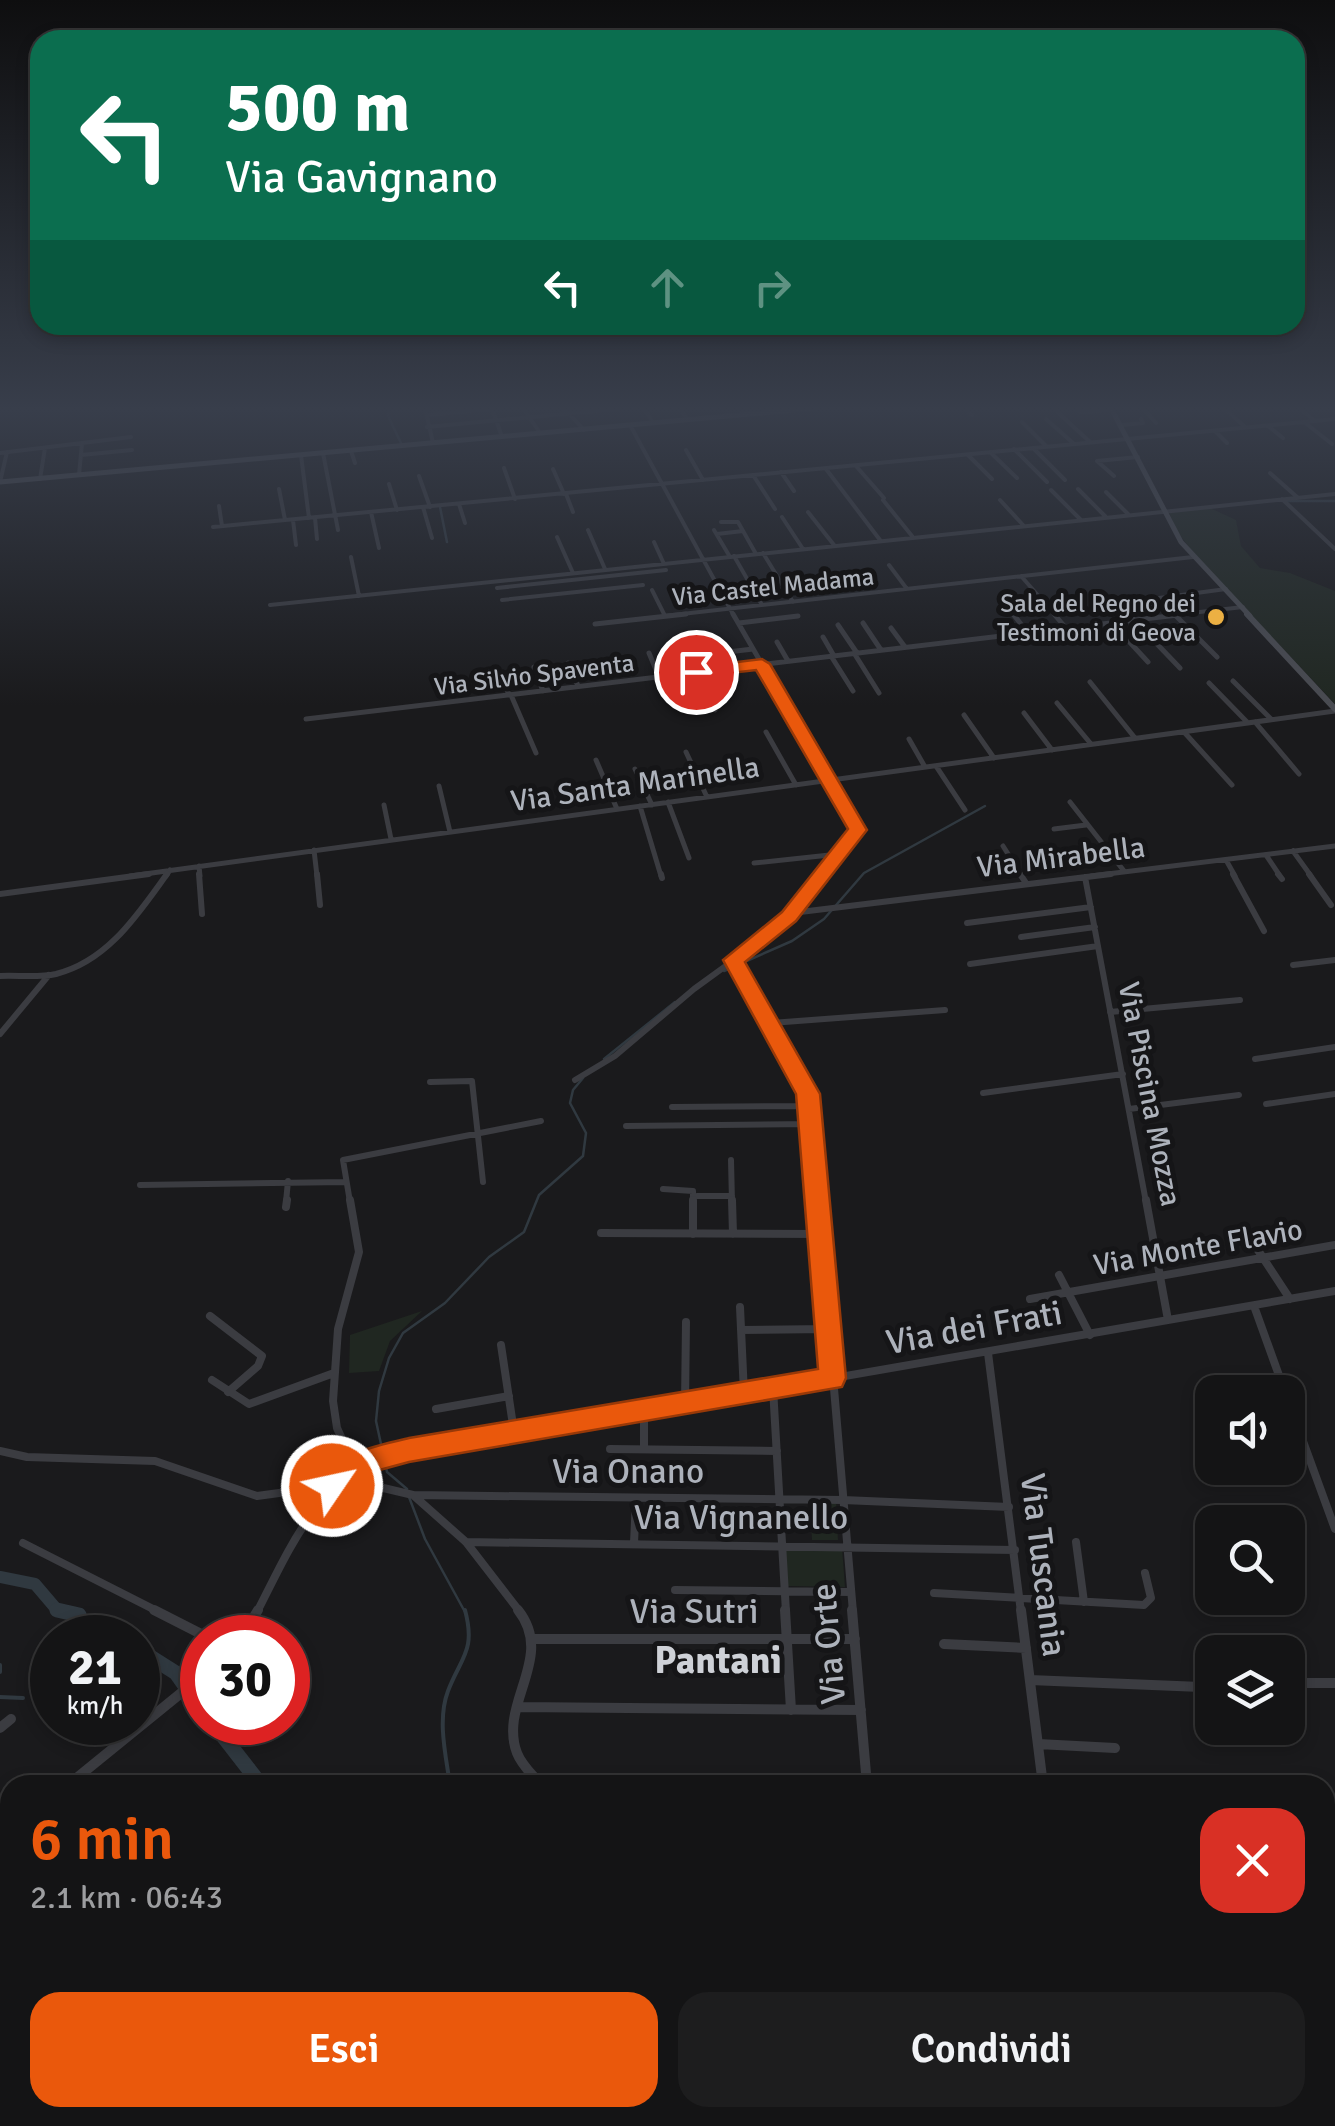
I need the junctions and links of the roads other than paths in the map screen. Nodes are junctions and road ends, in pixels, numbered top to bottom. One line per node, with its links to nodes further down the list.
1 (220, 507): 36 (street)
2 (282, 507): 31 (street)
3 (310, 507): 30 (street)
4 (332, 507): 27 (street)
5 (424, 507): 20 (street)
6 (426, 507): 44 (street)
7 (460, 507): 34 (street)
8 (571, 507): 23 (street)
9 (674, 507): 57 (street)
10 (773, 507): 21 (street)
11 (855, 507): 46 (street)
12 (890, 507): 43 (street)
13 (1007, 507): 37 (street)
14 (1069, 507): 33 (street)
15 (1097, 507): 29 (street)
16 (1121, 507): 26 (street)
17 (1163, 507): 25 (street)
18 (1212, 507): 25 (street)
19 (1291, 507): 52 (street)
20 (397, 510): 22 (street)
21 (775, 510)
22 (371, 512): 27 (street); 50 (street)
23 (573, 512)
24 (808, 512): 49 (street)
25 (1165, 512): 26 (street); 55 (street)
26 (1129, 515): 29 (street)
27 (334, 516): 30 (street); 39 (street)
28 (782, 517): 51 (street)
29 (1107, 517): 33 (street)
30 (312, 518): 32 (street); 45 (street)
31 (285, 520): 32 (street); 36 (street)
32 (293, 520): 48 (street)
33 (1081, 520): 37 (street)
34 (465, 522)
35 (721, 522): 41 (street)
36 (222, 526): 38 (street)
37 (1024, 526): 43 (street)
38 (213, 527)
39 (338, 530)
40 (588, 530): 60 (street)
41 (743, 531): 53 (street); 54 (street)
42 (558, 537): 62 (street)
43 (913, 537): 46 (street)
44 (432, 538)
45 (317, 539)
46 (880, 540): 49 (street)
47 (654, 542): 59 (street)
48 (296, 544)
49 (834, 545): 51 (street)
50 (380, 548)
51 (803, 549): 53 (street)
52 (1335, 549)
53 (760, 553): 54 (street); 74 (street)
54 (732, 556): 57 (street); 76 (street)
55 (1193, 556): 63 (street, Via Castel Madama); 67 (street)
56 (351, 557): 71 (street)
57 (702, 560): 59 (street); 78 (street)
58 (889, 565): 66 (street)
59 (665, 567): 61 (street)
60 (606, 569): 61 (street); 62 (street)
61 (618, 571): 62 (street); 68 (street)
62 (572, 575): 65 (street); 70 (street); 71 (street)
63 (1021, 576): 66 (street, Via Castel Madama); 90 (street)
64 (643, 585): 68 (street)
65 (497, 588)
66 (907, 589): 74 (street, Via Castel Madama)
67 (1226, 589): 72 (street); 77 (street)
68 (627, 590): 70 (street)
69 (652, 590): 81 (street)
70 (578, 595): 73 (street)
71 (359, 596): 75 (street)
72 (1160, 598)
73 (502, 600)
74 (793, 602): 76 (street, Via Castel Madama)
75 (270, 605)
76 (762, 606): 78 (street, Via Castel Madama)
77 (1243, 607): 80 (street, Via Silvio Spaventa); 121 (street)
78 (731, 608): 81 (street, Via Castel Madama); 85 (street)
79 (1010, 611): 91 (street)
80 (1175, 615): 83 (street, Via Silvio Spaventa); 101 (street)
81 (665, 616): 87 (street, Via Castel Madama)
82 (798, 616): 85 (street)
83 (1134, 620): 84 (street, Via Silvio Spaventa); 107 (street)
84 (1112, 622): 90 (street, Via Silvio Spaventa); 103 (street)
85 (739, 623): 95 (street)
86 (862, 623): 96 (street)
87 (595, 624)
88 (838, 625): 98 (street)
89 (892, 628): 94 (street)
90 (1066, 628): 91 (street, Via Silvio Spaventa)
91 (1028, 632): 94 (street, Via Silvio Spaventa)
92 (823, 637): 100 (street)
93 (778, 642): 102 (street)
94 (905, 648): 96 (street, Via Silvio Spaventa)
95 (753, 649): 99 (street); 105 (street)
96 (880, 650): 98 (street, Via Silvio Spaventa)
97 (648, 653): 110 (street)
98 (856, 653): 100 (street, Via Silvio Spaventa); 117 (street)
99 (711, 654)
100 (832, 656): 102 (street, Via Silvio Spaventa); 116 (street)
101 (1217, 656)
102 (788, 661): 105 (street, Via Silvio Spaventa)
103 (1148, 662)
104 (568, 663): 114 (street)
105 (762, 664): 109 (street, Via Silvio Spaventa); 141 (street)
106 (534, 667): 115 (street)
107 (1180, 668)
108 (500, 671): 118 (street)
109 (696, 672): 110 (street, Via Silvio Spaventa); 120 (street)
110 (659, 676): 114 (street, Via Silvio Spaventa)
111 (1090, 682): 129 (street)
112 (1208, 682): 126 (street)
113 (1233, 682): 125 (street)
114 (578, 686): 115 (street, Via Silvio Spaventa)
115 (543, 690): 118 (street, Via Silvio Spaventa)
116 (853, 691)
117 (879, 693)
118 (510, 695): 124 (street, Via Silvio Spaventa); 134 (street)
119 (1056, 702): 131 (street)
120 (715, 710)
121 (1335, 710): 125 (street, Via Santa Marinella)
122 (1024, 713): 132 (street)
123 (964, 715): 135 (street)
124 (306, 719)
125 (1272, 720): 126 (street, Via Santa Marinella)
126 (1252, 723): 128 (street, Via Santa Marinella); 140 (street)
127 (766, 732): 142 (street)
128 (1184, 732): 129 (street, Via Santa Marinella); 143 (street)
129 (1136, 738): 131 (street, Via Santa Marinella)
130 (909, 740): 138 (street)
131 (1092, 744): 132 (street, Via Santa Marinella)
132 (1052, 750): 135 (street, Via Santa Marinella)
133 (686, 752): 145 (street)
134 (536, 753)
135 (994, 758): 137 (street, Via Santa Marinella)
136 (596, 760): 151 (street)
137 (936, 766): 138 (street, Via Santa Marinella); 152 (street)
138 (926, 767): 141 (street, Via Santa Marinella)
139 (636, 768): 148 (street)
140 (1299, 774)
141 (829, 780): 142 (street, Via Santa Marinella); 161 (street)
142 (796, 785): 145 (street, Via Santa Marinella)
143 (1232, 785)
144 (439, 786): 155 (street)
145 (708, 797): 146 (street, Via Santa Marinella)
146 (668, 802): 148 (street, Via Santa Marinella); 163 (street)
147 (1070, 802): 153 (street)
148 (652, 804): 150 (street, Via Santa Marinella)
149 (384, 805): 156 (street)
150 (640, 806): 151 (street, Via Santa Marinella); 170 (street)
151 (618, 809): 155 (street, Via Santa Marinella)
152 (964, 810)
153 (1086, 824): 154 (street); 168 (street)
154 (1054, 829)
155 (450, 832): 156 (street, Via Santa Marinella)
156 (392, 840): 159 (street, Via Santa Marinella)
157 (1003, 846): 172 (street)
158 (1335, 846): 160 (street, Via Mirabella)
159 (314, 850): 166 (street, Via Santa Marinella); 174 (street)
160 (1294, 852): 162 (street, Via Mirabella); 175 (street)
161 (840, 854): 165 (street); 177 (street)
162 (1266, 855): 164 (street, Via Mirabella); 171 (street)
163 (689, 858)
164 (1226, 860): 168 (street, Via Mirabella); 181 (street)
165 (754, 863)
166 (199, 866): 167 (street, Via Santa Marinella); 178 (street)
167 (170, 870): 173 (street, Via Santa Marinella); 188 (street)
168 (1124, 872): 169 (street, Via Mirabella)
169 (1085, 877): 172 (street, Via Mirabella); 176 (street, Via Piscina Mozza)
170 (662, 878)
171 (1282, 879)
172 (1026, 884): 177 (street, Via Mirabella)
173 (0, 894)
174 (320, 905)
175 (1330, 905)
176 (1091, 907): 179 (street); 180 (street, Via Piscina Mozza)
177 (792, 913): 185 (street)
178 (202, 914)
179 (967, 923)
180 (1094, 928): 182 (street); 183 (street, Via Piscina Mozza)
181 (1264, 932)
182 (1022, 936)
183 (1098, 946): 186 (street); 192 (street, Via Piscina Mozza)
184 (1335, 960): 187 (street)
185 (735, 964): 193 (street, Via Orte); 198 (street)
186 (970, 964)
187 (1294, 965)
188 (49, 975): 189 (street); 194 (street)
189 (0, 976)
190 (1240, 1000): 192 (street)
191 (945, 1010): 193 (street)
192 (1110, 1012): 197 (street, Via Piscina Mozza)
193 (770, 1022): 204 (street, Via Orte)
194 (0, 1034)
195 (1335, 1048): 196 (street)
196 (1255, 1059)
197 (1122, 1074): 200 (street); 206 (street, Via Piscina Mozza)
198 (575, 1080)
199 (430, 1082): 210 (street)
200 (982, 1093)
201 (1335, 1094): 203 (street)
202 (1238, 1095): 206 (street)
203 (1266, 1104)
204 (810, 1106): 205 (street); 208 (street, Via Orte)
205 (672, 1107)
206 (1129, 1108): 228 (street, Via Piscina Mozza)
207 (541, 1121): 210 (street)
208 (812, 1124): 209 (street); 223 (street, Via Orte)
209 (626, 1126)
210 (478, 1133): 213 (street); 214 (street)
211 (730, 1160): 218 (street)
212 (288, 1181): 213 (street); 215 (street); 219 (street)
213 (346, 1182): 243 (street)
214 (483, 1182)
215 (140, 1185)
216 (663, 1189): 221 (street)
217 (697, 1196): 218 (street)
218 (732, 1196): 222 (street)
219 (286, 1207)
220 (601, 1233): 221 (street)
221 (693, 1234): 222 (street)
222 (733, 1234): 223 (street)
223 (820, 1234): 238 (street, Via Orte)
224 (1250, 1238): 226 (street)
225 (1335, 1246): 226 (street, Via Monte Flavio)
226 (1263, 1258): 228 (street, Via Monte Flavio); 232 (street)
227 (1060, 1274): 230 (street, Via Monte Flavio)
228 (1162, 1276): 230 (street, Via Monte Flavio); 236 (street, Via Piscina Mozza)
229 (1335, 1290): 232 (street, Via dei Frati)
230 (1068, 1292): 231 (street, Via Monte Flavio); 240 (street, Via Monte Flavio)
231 (1030, 1299)
232 (1290, 1299): 233 (street, Via dei Frati)
233 (1254, 1306): 236 (street, Via dei Frati); 244 (street)
234 (740, 1307): 239 (street)
235 (210, 1316): 248 (street)
236 (1168, 1320): 240 (street, Via dei Frati)
237 (686, 1322): 251 (street)
238 (828, 1329): 239 (street); 245 (street, Via Orte)
239 (741, 1330): 249 (street)
240 (1090, 1334): 242 (street, Via dei Frati)
241 (502, 1345): 250 (street)
242 (988, 1353): 245 (street, Via dei Frati); 267 (street, Via Tuscania)
243 (334, 1373): 248 (street); 260 (street)
244 (1279, 1375)
245 (832, 1378): 247 (street, Via dei Frati); 266 (street, Via Orte)
246 (212, 1380): 248 (street)
247 (774, 1388): 249 (street, Via dei Frati); 258 (street)
248 (228, 1392)
249 (744, 1394): 251 (street, Via dei Frati)
250 (509, 1396): 252 (street); 254 (street)
251 (685, 1404): 253 (street, Via dei Frati)
252 (436, 1409)
253 (644, 1410): 254 (street, Via dei Frati); 257 (street)
254 (514, 1432): 260 (street, Via dei Frati)
255 (1305, 1447): 268 (street)
256 (610, 1449): 257 (street)
257 (644, 1449): 258 (street)
258 (777, 1450): 265 (street)
259 (0, 1451): 262 (street)
260 (355, 1468): 261 (street, Via dei Frati)
261 (342, 1478): 262 (street, Via dei Frati); 263 (street)
262 (332, 1486): 283 (street, Via dei Frati)
263 (413, 1495): 264 (street, Via Onano); 269 (street)
264 (636, 1498): 265 (street, Via Onano); 272 (street)
265 (780, 1498): 266 (street, Via Onano); 273 (street)
266 (843, 1500): 267 (street, Via Onano); 274 (street, Via Orte)
267 (1009, 1508): 275 (street, Via Tuscania)
268 (1335, 1530)
269 (466, 1542): 272 (street, Via Vignanello); 285 (street)
270 (1076, 1542): 282 (street)
271 (23, 1543): 284 (street)
272 (634, 1543): 273 (street, Via Vignanello)
273 (782, 1544): 274 (street, Via Vignanello); 278 (street)
274 (847, 1545): 275 (street, Via Vignanello); 279 (street, Via Orte)
275 (1014, 1550): 281 (street, Via Tuscania)
276 (1146, 1573): 282 (street)
277 (676, 1590): 278 (street)
278 (784, 1591): 279 (street); 286 (street)
279 (851, 1592): 287 (street, Via Orte)
280 (934, 1594): 281 (street)
281 (1020, 1599): 282 (street); 289 (street, Via Tuscania)
282 (1084, 1602)
283 (254, 1615)
284 (180, 1623)
285 (533, 1638): 286 (street, Via Sutri); 295 (street)
286 (787, 1639): 287 (street, Via Sutri); 296 (street)
287 (855, 1639): 297 (street, Via Orte)
288 (944, 1644): 289 (street)
289 (1026, 1648): 290 (street, Via Tuscania)
290 (1030, 1680): 293 (street); 300 (street, Via Tuscania)
291 (1335, 1682): 292 (street)
292 (1305, 1683)
293 (1195, 1685)
294 (180, 1694): 302 (street)
295 (518, 1708): 296 (street); 303 (street)
296 (791, 1710): 297 (street)
297 (861, 1710): 304 (street, Via Orte)
298 (10, 1720): 299 (street)
299 (0, 1728)
300 (1038, 1744): 301 (street); 305 (street, Via Tuscania)
301 (1115, 1748)
302 (80, 1775)
303 (534, 1775)
304 (866, 1775)
305 (1042, 1775)

